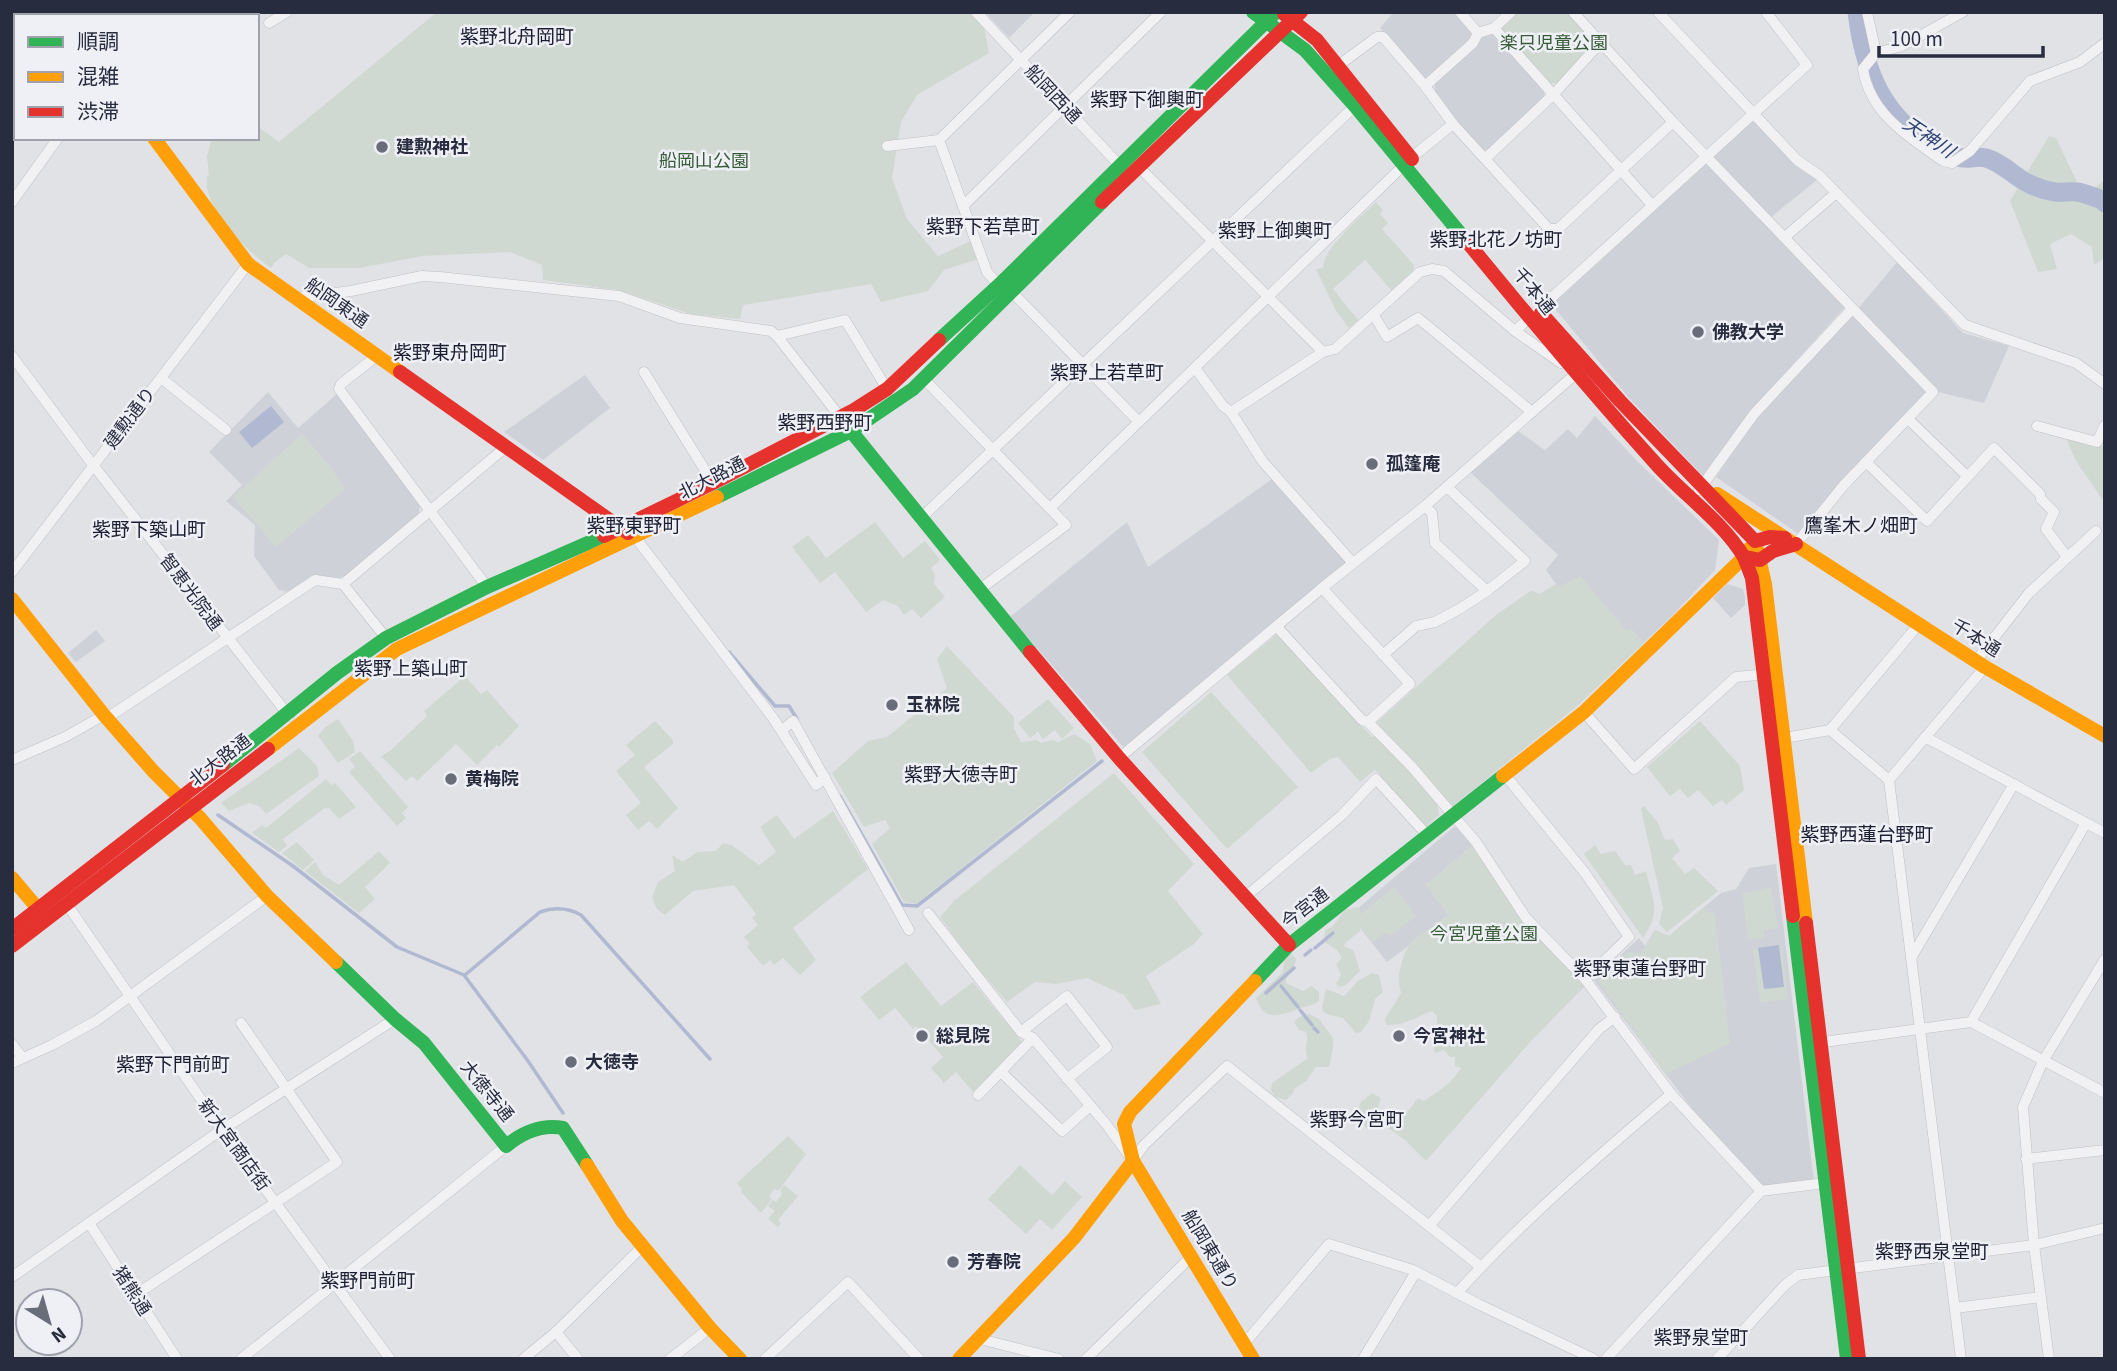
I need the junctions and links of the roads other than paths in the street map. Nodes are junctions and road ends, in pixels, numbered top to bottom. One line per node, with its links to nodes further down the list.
1 (263, 12): 2 (street)
2 (287, 12)
3 (976, 12): 21 (street, 船岡西通)
4 (1070, 12): 21 (street)
5 (1161, 12): 26 (street)
6 (1253, 12): 14 (street, 千本通)
7 (1460, 12): 17 (street)
8 (1511, 12): 15 (street)
9 (1573, 12): 18 (street)
10 (1658, 12): 27 (street)
11 (1766, 12): 27 (street)
12 (1867, 12): 20 (street)
13 (1964, 12): 20 (street)
14 (1283, 16): 16 (street, 北大路通); 22 (street, 千本通); 37 (street, 北大路通)
15 (1494, 28): 17 (street); 24 (street)
16 (1281, 32): 25 (street, 千本通); 37 (street, 北大路通)
17 (1478, 33): 23 (street)
18 (1600, 43): 24 (street); 28 (street)
19 (2105, 43): 20 (street)
20 (1874, 55)
21 (1021, 60): 26 (street, 船岡西通); 32 (street)
22 (1339, 65): 23 (street); 36 (street, 千本通)
23 (1425, 86): 29 (street)
24 (1553, 95): 35 (street); 38 (street)
25 (1355, 106): 36 (street, 千本通); 44 (street)
26 (1065, 107): 37 (street, 船岡西通); 42 (street)
27 (1752, 113): 34 (street); 39 (street)
28 (1672, 122): 34 (street); 38 (street)
29 (1453, 124): 35 (street); 36 (street)
30 (57, 140): 40 (street)
31 (155, 140): 45 (street, 船岡東通)
32 (939, 140): 33 (street); 42 (street)
33 (887, 146)
34 (1706, 155): 41 (street); 43 (street)
35 (1486, 158): 38 (street)
36 (1408, 161): 47 (street); 51 (street, 千本通)
37 (1129, 166): 44 (street, 船岡西通); 46 (street, 北大路通)
38 (1621, 170): 41 (street)
39 (1836, 193): 43 (street); 63 (street)
40 (12, 202)
41 (1652, 205): 51 (street)
42 (963, 206): 46 (street)
43 (1785, 237): 49 (street)
44 (1214, 240): 47 (street, 船岡西通); 57 (street)
45 (248, 264): 48 (street, 船岡東通); 61 (street, 建勲通り)
46 (1005, 288): 57 (street); 62 (street, 北大路通); 64 (street, 北大路通)
47 (1269, 296): 54 (street, 船岡西通); 58 (street)
48 (296, 298): 53 (street); 55 (street, 船岡東通)
49 (1852, 309): 68 (street); 81 (street)
50 (1373, 314): 52 (street); 54 (street); 66 (street)
51 (1534, 314): 52 (street); 59 (street, 千本通)
52 (1515, 331): 59 (street)
53 (777, 336): 64 (street); 67 (street)
54 (1323, 352): 65 (street)
55 (378, 355): 74 (street, 船岡東通); 84 (street)
56 (12, 356): 77 (street, 智恵光院通)
57 (1083, 365): 69 (street); 75 (street)
58 (1195, 368): 65 (street); 69 (street)
59 (1581, 369): 66 (street); 81 (street, 千本通)
60 (644, 372): 79 (street)
61 (161, 378): 72 (street); 77 (street, 建勲通り)
62 (923, 378): 73 (street, 北大路通); 75 (street)
63 (2105, 384)
64 (887, 389): 67 (street, 北大路通)
65 (1231, 412): 94 (street)
66 (1532, 412): 80 (street)
67 (841, 418): 73 (street); 79 (street, 北大路通)
68 (1908, 419): 76 (street); 78 (street)
69 (1139, 422): 83 (street)
70 (2105, 425): 71 (street)
71 (2037, 426)
72 (226, 430)
73 (851, 431): 85 (street); 88 (street, 北大路通)
74 (508, 446): 84 (street); 86 (street, 船岡東通)
75 (993, 450): 83 (street); 85 (street)
76 (1866, 462): 78 (street); 90 (street)
77 (95, 465): 95 (street, 建勲通り); 104 (street, 智恵光院通)
78 (1968, 477): 92 (street)
79 (713, 483): 86 (street, 北大路通)
80 (1447, 487): 82 (street); 100 (street)
81 (1696, 493): 89 (street, 千本通); 90 (street, 千本通); 91 (street, 千本通)
82 (1425, 506): 94 (street); 100 (street)
83 (1050, 508): 99 (street)
84 (430, 512): 96 (street); 97 (street)
85 (921, 517): 99 (street)
86 (622, 528): 88 (street, 船岡東通); 97 (street, 北大路通)
87 (2096, 531): 92 (street)
88 (635, 537): 111 (street, 北大路通); 113 (street)
89 (1755, 541): 90 (street); 91 (street, 今宮通); 93 (street)
90 (1791, 541): 93 (street); 102 (street, 千本通)
91 (1744, 557): 93 (street); 108 (street); 109 (street, 今宮通)
92 (2067, 558): 107 (street)
93 (1760, 560): 108 (street)
94 (1353, 563): 98 (street)
95 (12, 572)
96 (343, 584): 104 (street); 105 (street)
97 (487, 587): 105 (street, 北大路通)
98 (1322, 588): 103 (street); 106 (street)
99 (979, 590): 119 (street)
100 (1487, 591): 106 (street)
101 (12, 599): 110 (street, 大徳寺通)
102 (1919, 624): 107 (street, 千本通); 114 (street)
103 (1277, 627): 112 (street); 119 (street)
104 (227, 638): 110 (street); 111 (street, 智恵光院通)
105 (386, 638): 111 (street, 北大路通)
106 (1383, 655): 112 (street)
107 (1980, 664): 115 (street, 千本通); 116 (street)
108 (1770, 674): 109 (street); 117 (street)
109 (1584, 712): 122 (street, 今宮通)
110 (106, 716): 120 (street); 126 (street, 大徳寺通)
111 (292, 719): 126 (street, 北大路通)
112 (1368, 722): 127 (street)
113 (782, 730): 118 (street); 121 (street)
114 (1830, 730): 117 (street); 124 (street)
115 (2105, 736)
116 (1926, 737): 124 (street); 125 (street)
117 (1778, 739): 152 (street)
118 (813, 756): 121 (street); 123 (street)
119 (1119, 758): 133 (street)
120 (12, 760)
121 (802, 764): 123 (street)
122 (1505, 775): 127 (street, 今宮通); 143 (street)
123 (825, 777): 138 (street)
124 (1889, 780): 141 (street)
125 (2014, 784): 128 (street); 141 (street)
126 (185, 803): 132 (street, 大徳寺通); 134 (street, 北大路通)
127 (1454, 815): 130 (street, 今宮通); 143 (street)
128 (2086, 823): 129 (street); 147 (street)
129 (2105, 833)
130 (1428, 836): 133 (street); 139 (street, 今宮通)
131 (12, 878): 136 (street)
132 (267, 896): 144 (street); 146 (street, 大徳寺通)
133 (1245, 897): 139 (street)
134 (63, 898): 136 (street, 北大路通); 144 (street, 新大宮商店街)
135 (928, 913): 150 (street)
136 (43, 914): 137 (street, 北大路通); 140 (street, 北大路通)
137 (12, 929)
138 (909, 930)
139 (1289, 945): 168 (street, 今宮通)
140 (12, 946)
141 (1911, 958): 149 (street)
142 (2105, 959): 155 (street)
143 (1585, 979): 145 (street)
144 (130, 997): 154 (street); 164 (street, 新大宮商店街)
145 (1615, 1017): 161 (street); 173 (street)
146 (395, 1019): 159 (street); 165 (street, 大徳寺通)
147 (1971, 1022): 149 (street); 155 (street)
148 (241, 1023): 159 (street)
149 (1920, 1029): 152 (street); 177 (street)
150 (1021, 1032): 151 (street); 158 (street)
151 (1033, 1038): 157 (street); 158 (street)
152 (1815, 1043): 169 (street)
153 (12, 1044): 154 (street)
154 (22, 1057): 156 (street)
155 (2043, 1061): 160 (street); 167 (street)
156 (12, 1063)
157 (1001, 1072): 162 (street); 163 (street)
158 (1067, 1079): 163 (street)
159 (286, 1088): 164 (street); 171 (street)
160 (2105, 1093)
161 (1671, 1094): 170 (street); 179 (street)
162 (978, 1095)
163 (1090, 1106): 168 (street)
164 (222, 1130): 171 (street, 新大宮商店街); 172 (street)
165 (506, 1146): 176 (street, 大徳寺通); 183 (street)
166 (2105, 1150): 167 (street)
167 (2026, 1159): 175 (street)
168 (1133, 1161): 173 (street); 178 (street, 船岡東通り); 190 (street)
169 (1831, 1182): 170 (street); 180 (street)
170 (1761, 1191): 208 (street)
171 (275, 1203): 183 (street, 新大宮商店街); 185 (street)
172 (89, 1223): 182 (street); 185 (street, 猪熊通)
173 (1430, 1226): 179 (street)
174 (2105, 1228): 175 (street)
175 (2034, 1245): 177 (street); 186 (street)
176 (643, 1246): 188 (street, 大徳寺通); 189 (street)
177 (1948, 1255): 180 (street); 187 (street)
178 (1191, 1257): 191 (street, 船岡東通り); 204 (street)
179 (1481, 1267): 184 (street)
180 (1842, 1269): 193 (street); 209 (street)
181 (1416, 1272): 184 (street); 191 (street); 206 (street)
182 (12, 1277)
183 (334, 1283): 192 (street, 新大宮商店街); 195 (street)
184 (1457, 1293): 207 (street)
185 (135, 1295): 194 (street, 猪熊通)
186 (2041, 1297): 187 (street); 211 (street)
187 (1955, 1308): 210 (street)
188 (710, 1328): 198 (street); 199 (street, 大徳寺通)
189 (556, 1332): 196 (street); 197 (street)
190 (979, 1339): 202 (street); 203 (street)
191 (1244, 1344): 205 (street, 船岡東通り)
192 (387, 1358)
193 (1845, 1358)
194 (177, 1359)
195 (241, 1359)
196 (523, 1359)
197 (578, 1359)
198 (670, 1359)
199 (740, 1359)
200 (765, 1359): 201 (street)
201 (919, 1359)
202 (959, 1359)
203 (1059, 1359)
204 (1086, 1359)
205 (1253, 1359)
206 (1363, 1359)
207 (1594, 1359)
208 (1606, 1359)
209 (1717, 1359)
210 (1961, 1359)
211 (2049, 1359)

